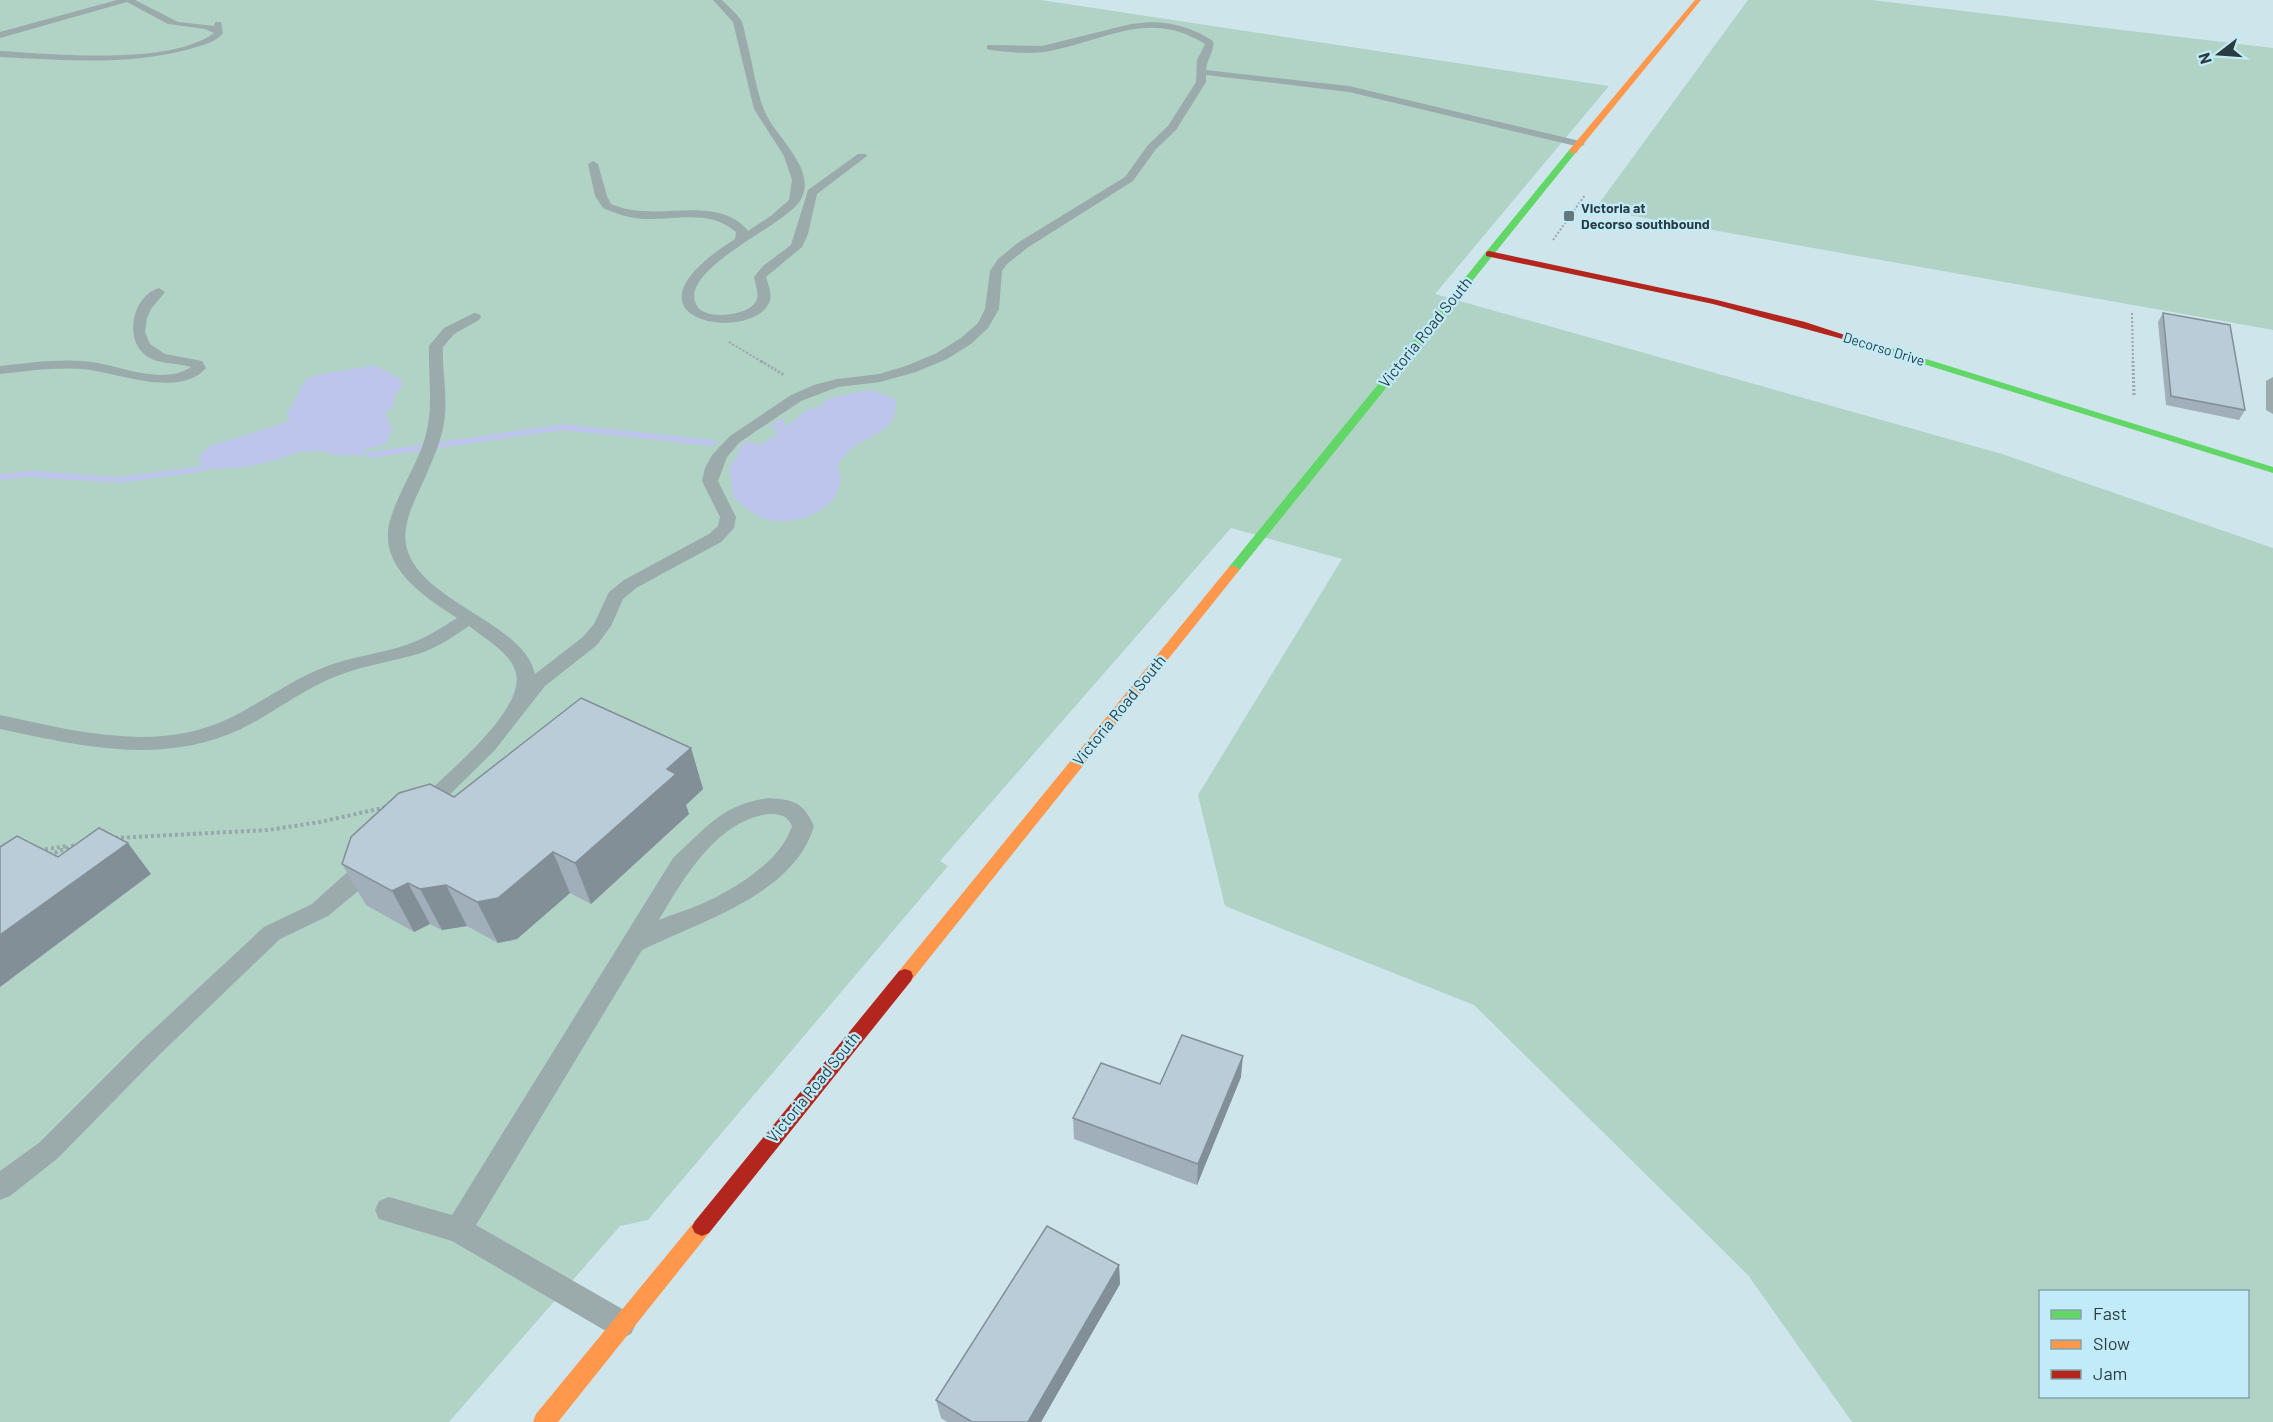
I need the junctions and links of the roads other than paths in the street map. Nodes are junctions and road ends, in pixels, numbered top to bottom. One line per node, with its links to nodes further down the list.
1 (127, 0): 4 (lane); 6 (lane)
2 (717, 0): 11 (lane)
3 (1698, 0): 8 (main road, Victoria Road South)
4 (0, 35)
5 (990, 47): 7 (lane)
6 (0, 54)
7 (1203, 72): 8 (lane); 20 (lane)
8 (1580, 144): 12 (main road, Victoria Road South)
9 (862, 156): 11 (lane)
10 (593, 164): 11 (lane)
11 (741, 241)
12 (1489, 254): 18 (main road, Decorso Drive); 28 (main road, Victoria Road South)
13 (159, 292): 15 (lane)
14 (474, 317): 19 (lane)
15 (0, 370)
16 (2273, 381): 17 (lane)
17 (2273, 410)
18 (2273, 470)
19 (469, 618): 20 (lane); 21 (lane)
20 (516, 708): 22 (lane)
21 (0, 722)
22 (409, 824)
23 (387, 847): 25 (lane)
24 (634, 943): 24 (lane); 27 (lane)
25 (0, 1187)
26 (389, 1210): 27 (lane)
27 (458, 1230): 28 (lane)
28 (621, 1324): 29 (main road, Victoria Road South)
29 (544, 1422)

